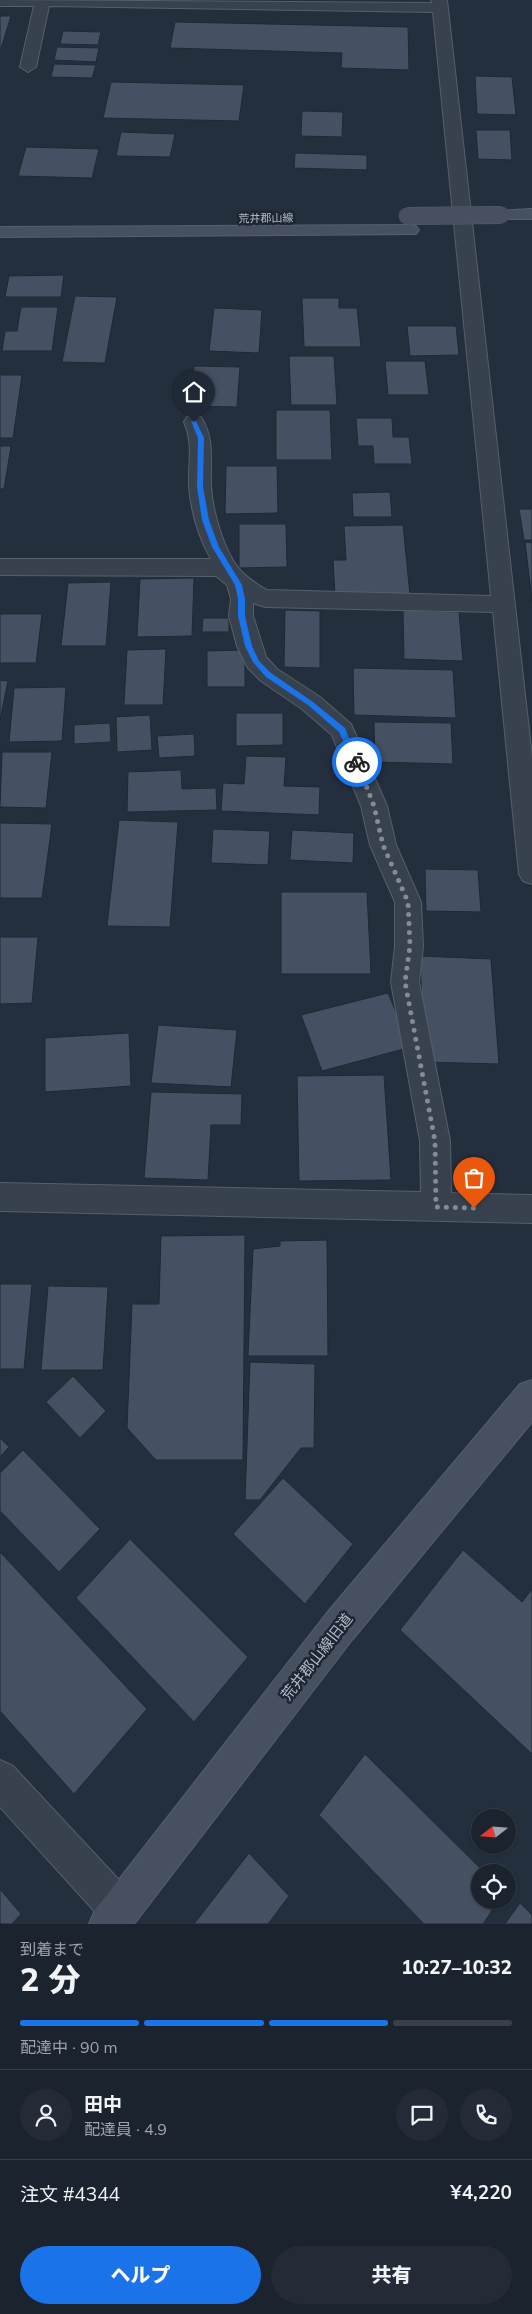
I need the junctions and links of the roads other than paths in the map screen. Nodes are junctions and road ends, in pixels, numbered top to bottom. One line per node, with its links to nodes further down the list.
1 (43, 0): 2 (street); 3 (street); 5 (street)
2 (0, 1)
3 (210, 2): 4 (street)
4 (439, 4): 15 (street)
5 (28, 67)
6 (532, 214): 8 (main road, 荒井郡山線)
7 (0, 219): 9 (main road, 荒井郡山線)
8 (502, 222): 9 (main road, 荒井郡山線); 10 (main road, 荒井郡山線)
9 (409, 223): 11 (main road, 荒井郡山線)
10 (532, 229)
11 (0, 232)
12 (194, 422): 14 (street)
13 (0, 566): 14 (street)
14 (230, 572): 15 (street); 19 (street)
15 (503, 604): 16 (street)
16 (530, 831): 17 (street)
17 (532, 874)
18 (0, 1197): 19 (street)
19 (436, 1207): 20 (street)
20 (532, 1209)
21 (532, 1396): 23 (main road, 荒井郡山線旧道)
22 (0, 1778): 23 (street)
23 (115, 1917)

